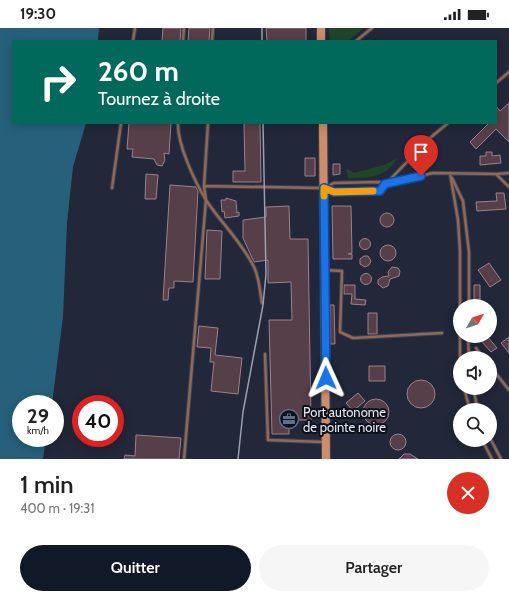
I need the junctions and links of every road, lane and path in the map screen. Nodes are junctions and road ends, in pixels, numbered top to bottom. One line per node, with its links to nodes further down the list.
1 (135, 28): 6 (lane)
2 (184, 28): 7 (lane)
3 (213, 28): 8 (lane)
4 (320, 28): 9 (street)
5 (372, 28): 10 (lane)
6 (133, 40)
7 (183, 40)
8 (212, 40)
9 (321, 40)
10 (357, 40)
11 (509, 72): 12 (lane)
12 (497, 82)
13 (122, 124): 23 (lane)
14 (178, 124): 26 (lane)
15 (208, 124): 22 (lane)
16 (323, 124): 24 (street)
17 (447, 124): 21 (lane)
18 (509, 173): 20 (lane)
19 (450, 174): 20 (lane); 21 (lane); 28 (lane); 32 (lane)
20 (496, 174): 25 (lane)
21 (385, 184): 24 (lane); 24 (lane)
22 (204, 186): 24 (lane); 26 (lane)
23 (112, 188)
24 (324, 188): 27 (street)
25 (509, 188)
26 (206, 200): 29 (lane); 40 (lane)
27 (325, 270): 30 (lane); 37 (street)
28 (469, 299)
29 (262, 303)
30 (442, 333)
31 (476, 348): 33 (lane)
32 (460, 351)
33 (478, 351)
34 (265, 354): 37 (lane)
35 (497, 375): 36 (lane)
36 (509, 390)
37 (326, 442): 41 (street)
38 (486, 447): 42 (lane)
39 (495, 447): 43 (lane)
40 (184, 459)
41 (326, 459)
42 (492, 459)
43 (501, 459)

